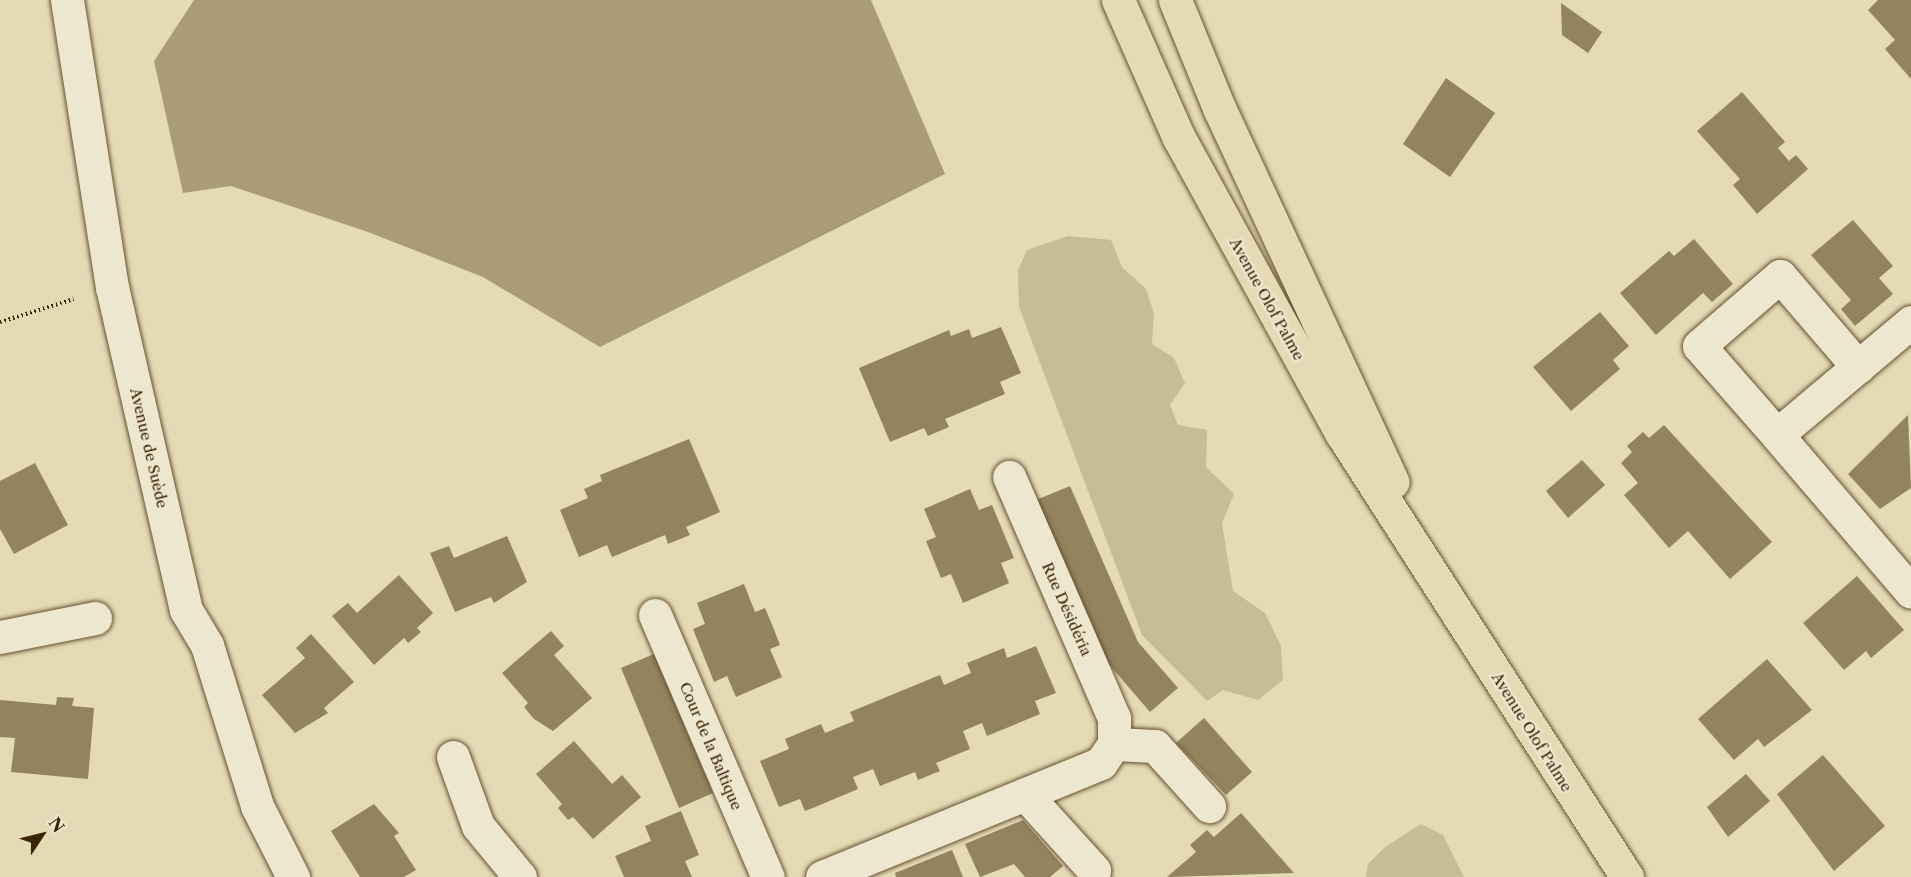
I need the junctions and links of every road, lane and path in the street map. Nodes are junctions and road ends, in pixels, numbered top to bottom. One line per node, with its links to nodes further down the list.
1 (67, 0): 4 (street, Avenue de Suède)
2 (1118, 0): 10 (main road, Avenue Olof Palme)
3 (1175, 0): 10 (main road, Avenue Olof Palme)
4 (112, 287): 5 (path); 20 (street, Avenue de Suède)
5 (0, 322)
6 (1911, 322): 7 (street)
7 (1858, 367): 8 (street); 8 (street)
8 (1777, 435): 11 (street)
9 (1009, 477): 15 (street, Rue Désidéria)
10 (1440, 584): 24 (main road, Avenue Olof Palme)
11 (1911, 592)
12 (655, 615): 22 (street, Cour de la Baltique)
13 (95, 618): 14 (street)
14 (0, 637)
15 (1114, 744): 17 (street); 18 (street)
16 (453, 757): 21 (street)
17 (1025, 794): 19 (street); 23 (street)
18 (1209, 806)
19 (1094, 870)
20 (293, 877)
21 (520, 877)
22 (768, 877)
23 (822, 877)
24 (1627, 877)

